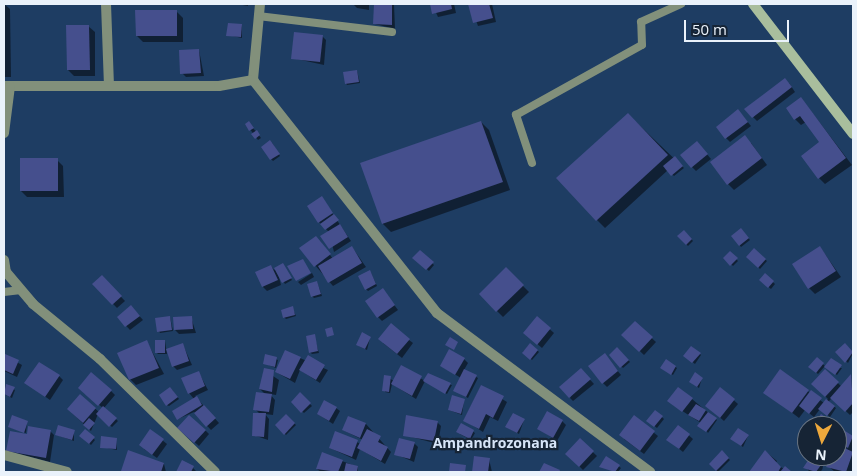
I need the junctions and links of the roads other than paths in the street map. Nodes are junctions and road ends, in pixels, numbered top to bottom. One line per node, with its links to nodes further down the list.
1 (106, 4): 9 (street)
2 (260, 4): 5 (street)
3 (681, 4): 12 (lane)
4 (753, 4): 11 (main road)
5 (258, 16): 6 (lane); 7 (street)
6 (392, 32)
7 (253, 80): 9 (street); 19 (street)
8 (7, 86): 9 (street); 10 (street)
9 (109, 86)
10 (4, 133)
11 (853, 134)
12 (532, 163)
13 (4, 260): 14 (street)
14 (21, 290): 15 (lane); 18 (street)
15 (4, 292)
16 (4, 455): 17 (street)
17 (67, 472)
18 (215, 472)
19 (650, 472)

